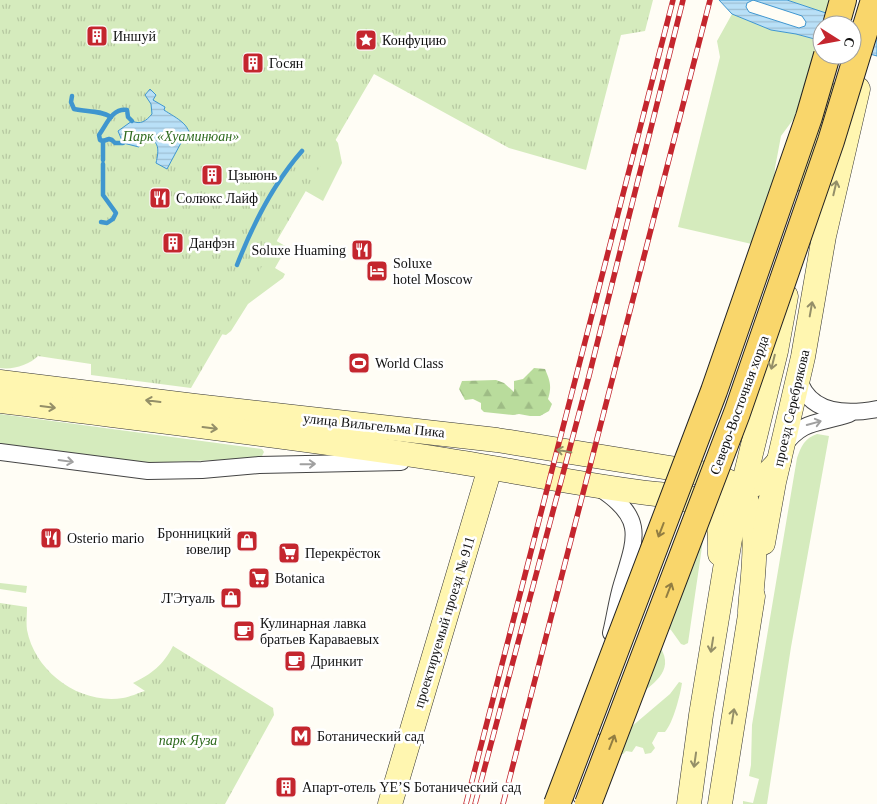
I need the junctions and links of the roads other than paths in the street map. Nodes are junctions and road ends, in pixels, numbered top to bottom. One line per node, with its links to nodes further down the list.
1 (844, 0): 4 (main road)
2 (853, 0): 5 (main road)
3 (874, 0): 31 (main road, Северо-Восточная хорда, one-way to 3, bridge)
4 (839, 15)
5 (849, 15)
6 (877, 15): 10 (main road, проезд Серебрякова, one-way to 6)
7 (831, 65): 29 (main road, Северо-Восточная хорда, one-way to 29, bridge)
8 (833, 65): 9 (main road, проезд Серебрякова)
9 (816, 142): 19 (main road); 24 (main road, проезд Серебрякова, one-way to 24)
10 (798, 376): 14 (street); 18 (main road, проезд Серебрякова)
11 (0, 382): 15 (main road, улица Вильгельма Пика, one-way to 11)
12 (0, 401): 16 (main road, улица Вильгельма Пика, one-way to 16)
13 (877, 409): 14 (street)
14 (855, 412): 18 (street, one-way to 14)
15 (268, 414): 16 (street); 19 (main road, улица Вильгельма Пика, one-way to 15)
16 (276, 436): 20 (main road, улица Вильгельма Пика); 21 (street)
17 (0, 452): 21 (street, one-way to 21)
18 (781, 455): 24 (main road, улица Вильгельма Пика); 27 (main road, проезд Серебрякова)
19 (612, 459): 24 (main road, улица Вильгельма Пика)
20 (447, 460): 21 (street, one-way to 20); 22 (main road, улица Вильгельма Пика)
21 (259, 465)
22 (490, 468): 23 (main road, улица Вильгельма Пика); 28 (main road, проектируемый проезд № 911)
23 (595, 485): 25 (main road, улица Вильгельма Пика); 30 (street)
24 (741, 492): 25 (main road, улица Вильгельма Пика); 26 (main road, проезд Серебрякова); 27 (main road)
25 (672, 495): 26 (main road)
26 (720, 597): 32 (main road, проезд Серебрякова, one-way to 32)
27 (750, 611): 33 (main road, проезд Серебрякова, one-way to 27)
28 (390, 804)
29 (557, 804)
30 (580, 804)
31 (588, 804)
32 (688, 804)
33 (720, 804)

